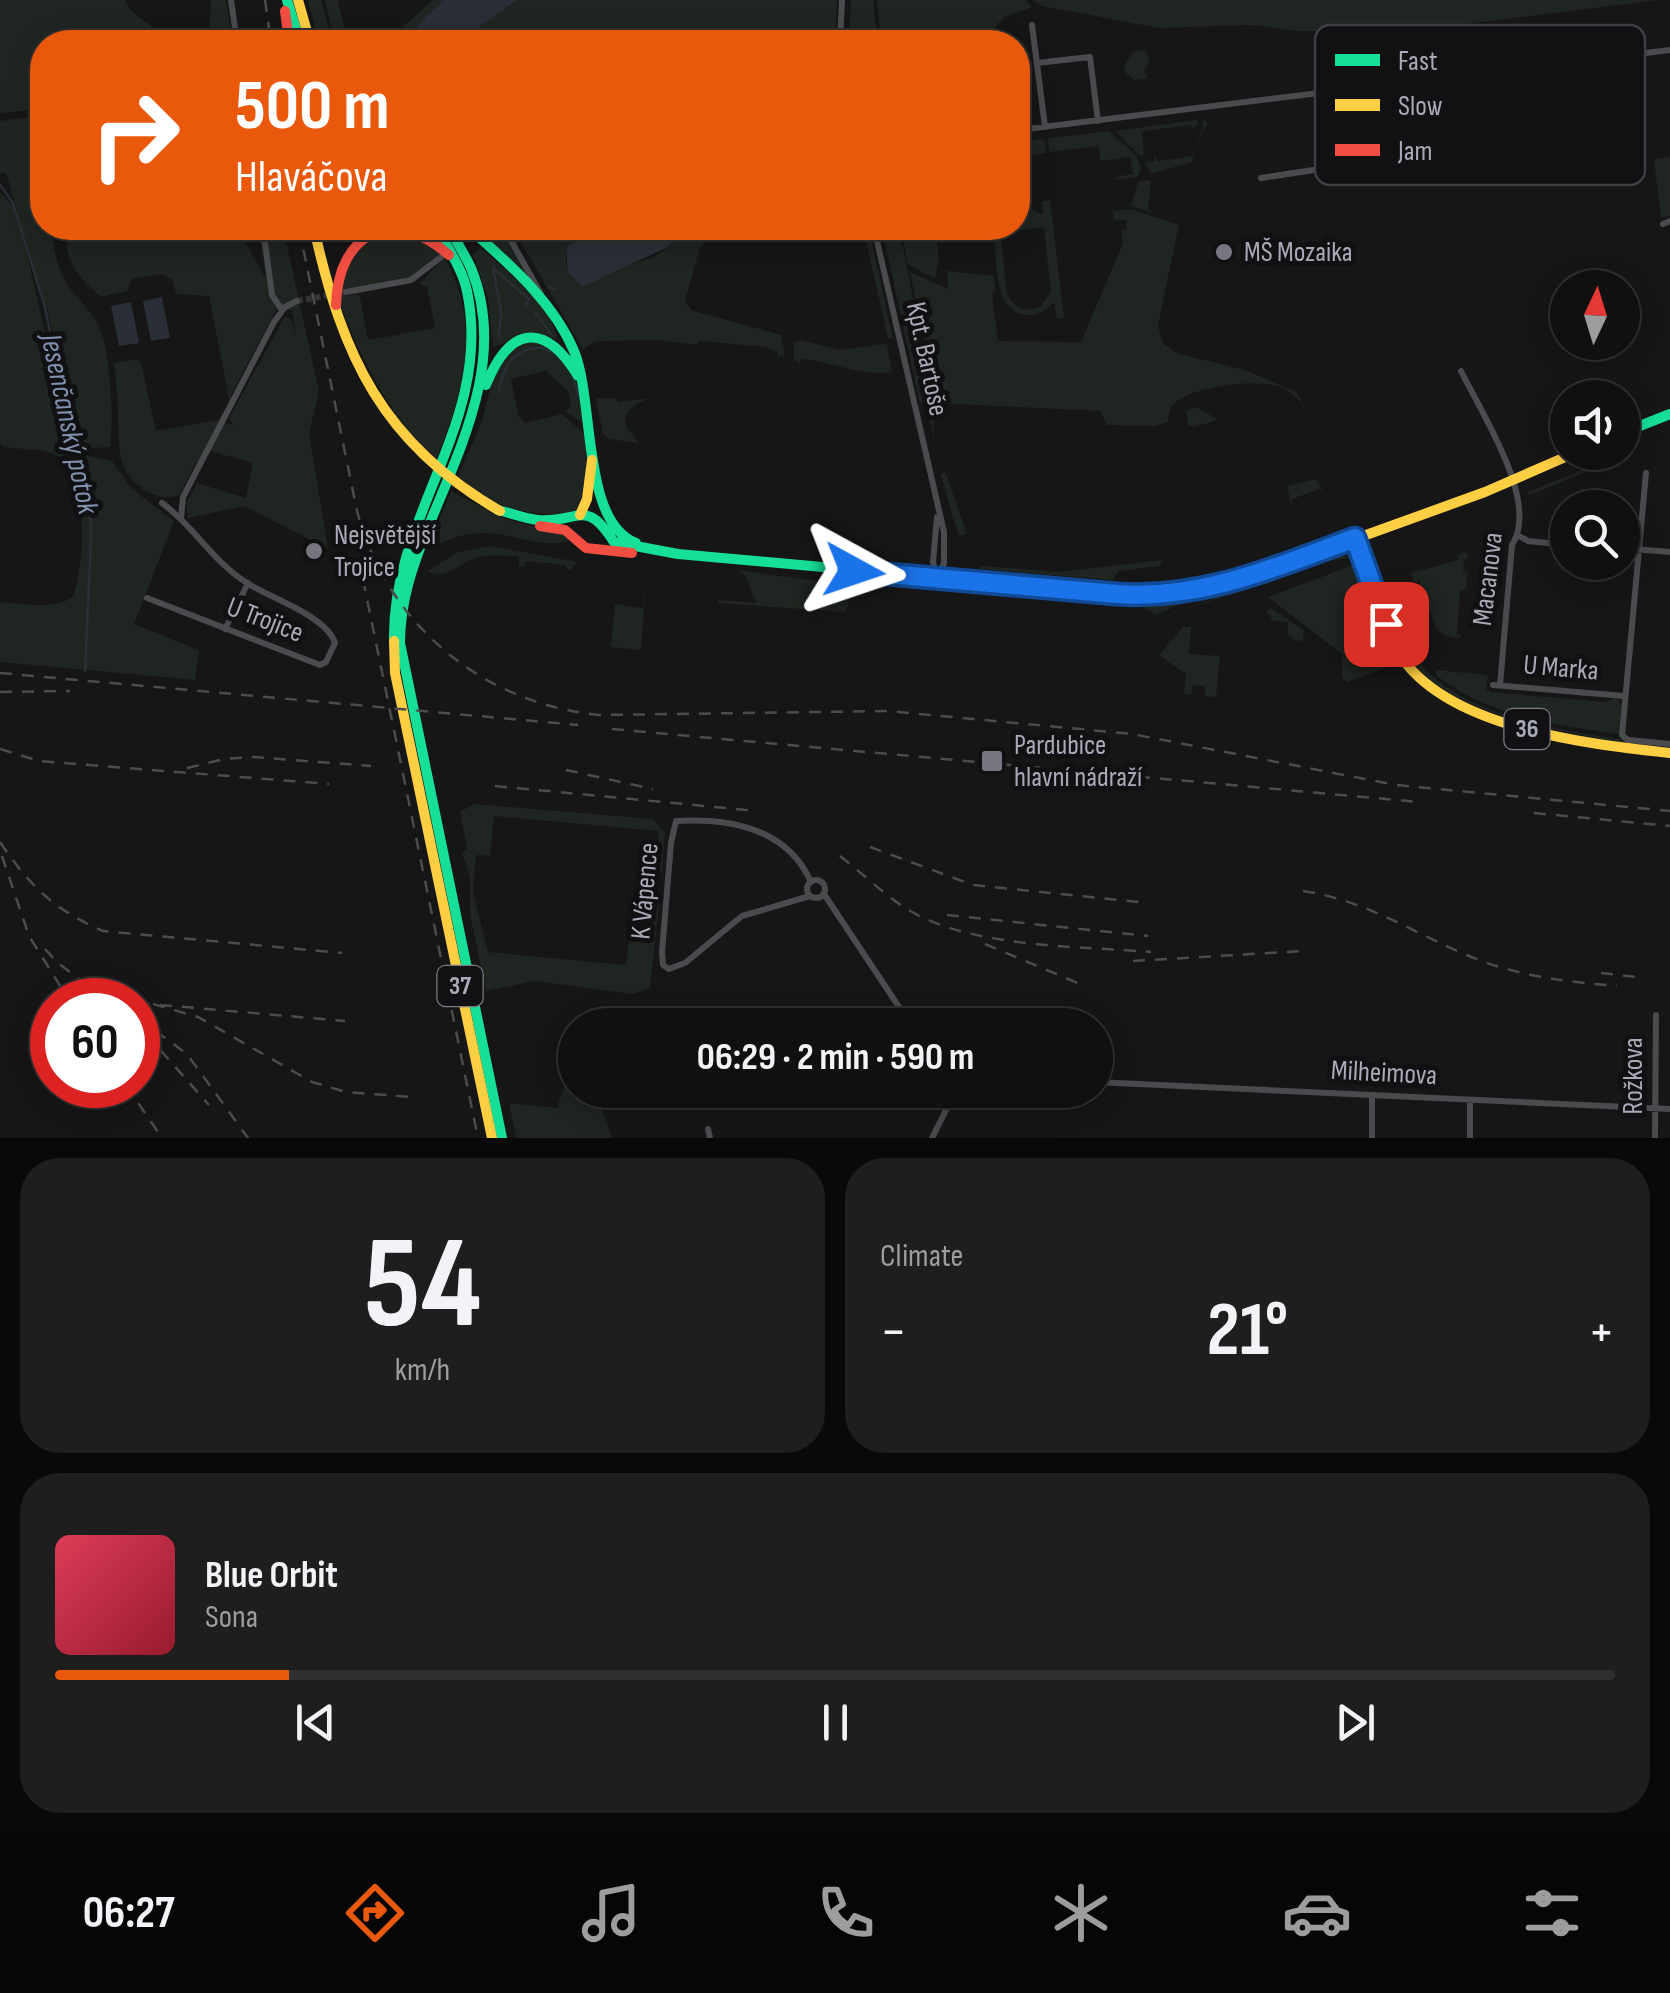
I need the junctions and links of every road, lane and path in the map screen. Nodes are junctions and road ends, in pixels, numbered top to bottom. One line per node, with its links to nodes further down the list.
1 (231, 0): 6 (street)
2 (286, 0): 7 (main road); 8 (main road)
3 (298, 0): 9 (main road)
4 (842, 4): 10 (street)
5 (1032, 25): 13 (street)
6 (235, 30)
7 (288, 30)
8 (296, 30)
9 (307, 30)
10 (841, 30)
11 (1670, 50): 12 (street)
12 (1645, 53)
13 (1037, 63): 15 (street); 16 (street)
14 (1315, 94): 15 (street)
15 (1098, 120): 16 (street)
16 (1044, 127): 17 (street)
17 (1030, 129)
18 (1315, 170): 19 (street)
19 (1261, 178)
20 (264, 240): 34 (street)
21 (317, 240): 36 (main road)
22 (362, 240): 36 (main road)
23 (434, 240): 33 (main road)
24 (445, 240): 33 (main road, 37)
25 (456, 240): 39 (main road, 37)
26 (482, 240): 31 (main road)
27 (511, 240): 31 (street)
28 (877, 240): 50 (street, Kpt. Bartoše)
29 (440, 257): 30 (street)
30 (346, 292)
31 (544, 300): 35 (main road)
32 (298, 301): 34 (street)
33 (470, 303): 44 (main road, 37)
34 (282, 310): 54 (street)
35 (561, 326): 37 (main road); 41 (main road)
36 (346, 339): 52 (main road)
37 (559, 349): 39 (main road); 41 (main road)
38 (1461, 371): 48 (street, Macanova)
39 (478, 404): 44 (main road, 37)
40 (1670, 414): 42 (main road)
41 (591, 416): 43 (main road)
42 (1640, 426)
43 (594, 444): 46 (main road); 53 (main road)
44 (449, 461): 49 (main road, 37)
45 (1550, 464): 48 (main road)
46 (597, 470): 55 (main road); 63 (main road)
47 (1646, 472): 56 (street)
48 (1512, 480): 58 (street, Macanova); 59 (main road)
49 (436, 491): 76 (main road, 37); 76 (main road, 37)
50 (936, 501): 66 (street, Kpt. Bartoše); 67 (street, Kpt. Bartoše)
51 (162, 503): 54 (street, U Trojice)
52 (498, 510): 53 (main road); 57 (main road)
53 (580, 516): 55 (main road); 57 (main road)
54 (181, 519): 72 (street, U Trojice)
55 (604, 529): 62 (main road); 63 (main road)
56 (1640, 530)
57 (569, 535): 62 (main road)
58 (1519, 536): 60 (street); 75 (street, Macanova)
59 (1355, 538): 70 (main road); 80 (main road, 36)
60 (1550, 543)
61 (1640, 549): 64 (street)
62 (588, 550): 65 (main road)
63 (660, 550): 65 (main road)
64 (1670, 552)
65 (678, 554): 68 (main road)
66 (933, 562): 68 (street); 69 (street, Kpt. Bartoše)
67 (944, 563): 69 (street); 70 (street, Kpt. Bartoše)
68 (918, 577): 69 (main road)
69 (937, 578): 70 (main road)
70 (956, 580)
71 (1635, 580): 77 (street)
72 (248, 583): 74 (street); 74 (street, U Trojice)
73 (148, 598): 74 (street, U Trojice)
74 (226, 629)
75 (1497, 685): 77 (street, U Marka)
76 (404, 688): 78 (main road, 37)
77 (1624, 696): 79 (street)
78 (412, 730): 92 (main road, 37); 93 (main road, 37)
79 (1670, 744)
80 (1670, 753)
81 (811, 882): 82 (street); 82 (street, K Vápence); 83 (street, K Vápence)
82 (806, 894): 83 (street, K Vápence)
83 (822, 896): 84 (street, K Vápence)
84 (899, 1008)
85 (1656, 1014): 90 (street, Rožkova)
86 (1113, 1083): 87 (street, Milheimova)
87 (1372, 1096): 88 (street, Milheimova); 95 (street)
88 (1470, 1100): 90 (street, Milheimova); 96 (street)
89 (947, 1108): 94 (street)
90 (1656, 1109): 91 (street, Milheimova); 97 (street, Rožkova)
91 (1670, 1109)
92 (491, 1138)
93 (503, 1138)
94 (932, 1138)
95 (1372, 1138)
96 (1470, 1138)
97 (1656, 1138)

